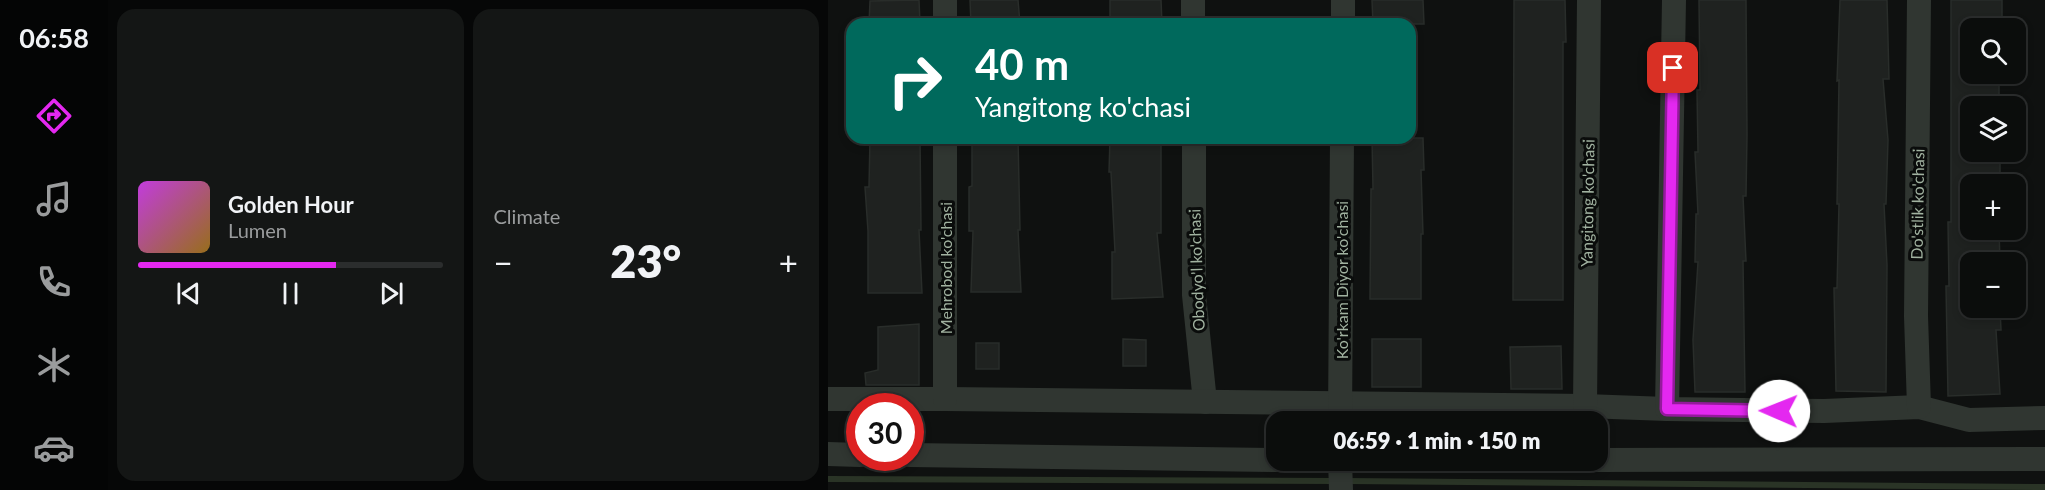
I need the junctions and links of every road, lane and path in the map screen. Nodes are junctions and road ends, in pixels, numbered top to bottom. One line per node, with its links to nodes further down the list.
1 (945, 0): 7 (street)
2 (1193, 0): 8 (street)
3 (1343, 0): 9 (street)
4 (1589, 0): 16 (street, Yangitong ko'chasi)
5 (1674, 0): 18 (street)
6 (1919, 0): 17 (street, Do'stlik ko'chasi)
7 (945, 18)
8 (1193, 18)
9 (1343, 18)
10 (945, 144): 14 (street, Mehrobod ko'chasi)
11 (1194, 144): 15 (street, Obodyo'l ko'chasi)
12 (1342, 144): 20 (street, Ko'rkam Diyor ko'chasi)
13 (828, 399): 14 (street)
14 (945, 399): 15 (street)
15 (1205, 402): 19 (street)
16 (1585, 406): 18 (street); 21 (street)
17 (1919, 407): 18 (street); 22 (street)
18 (1667, 409)
19 (1315, 411)
20 (1340, 411)
21 (1410, 411)
22 (2045, 418)
23 (828, 454): 24 (street)
24 (846, 454)
25 (924, 455): 27 (street)
26 (2045, 459): 28 (street)
27 (1266, 460)
28 (1608, 460)
29 (1340, 471): 30 (street)
30 (1341, 490)

